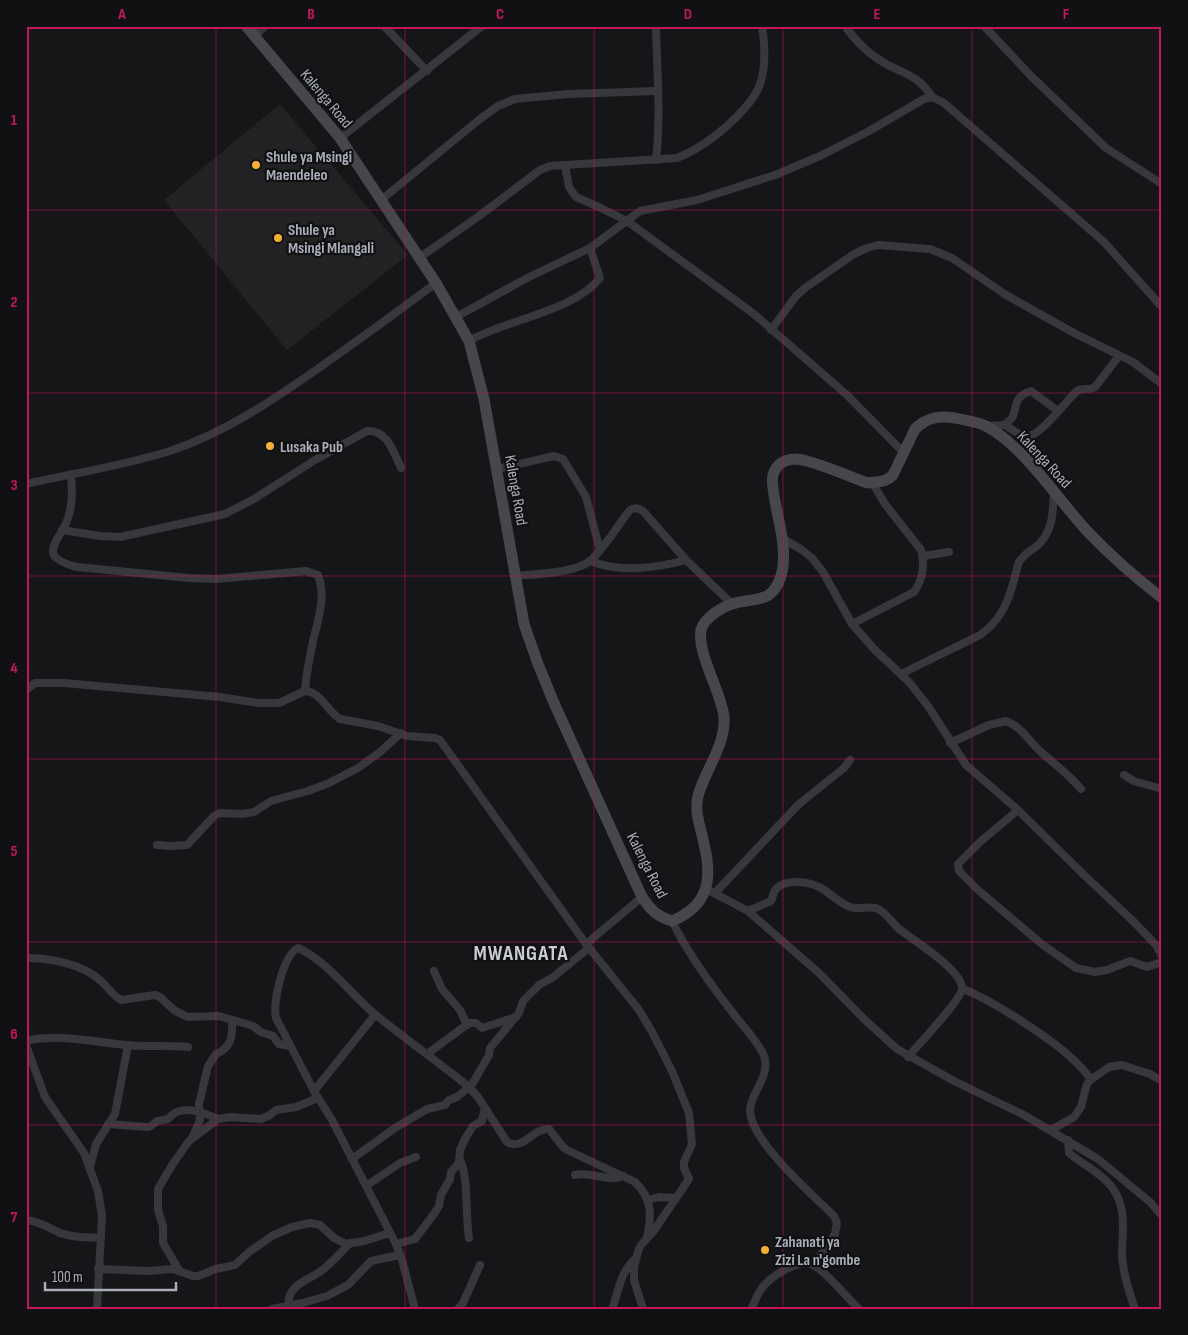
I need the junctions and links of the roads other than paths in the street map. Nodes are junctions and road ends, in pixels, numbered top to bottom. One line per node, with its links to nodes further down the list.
1 (246, 26): 9 (main road, Kalenga Road)
2 (265, 26): 9 (street)
3 (384, 26): 10 (street)
4 (482, 26): 10 (street)
5 (656, 26): 11 (street)
6 (762, 26): 14 (street)
7 (845, 26): 12 (street)
8 (984, 26): 16 (street)
9 (254, 37): 13 (main road, Kalenga Road)
10 (427, 71): 13 (street)
11 (657, 91): 14 (street); 17 (street)
12 (932, 97): 18 (street); 22 (street)
13 (340, 138): 17 (main road, Kalenga Road)
14 (656, 160): 15 (street)
15 (565, 165): 18 (street); 20 (street)
16 (1162, 184)
17 (381, 200): 20 (main road, Kalenga Road)
18 (627, 221): 19 (street); 24 (street)
19 (590, 248): 23 (street); 25 (street)
20 (419, 258): 21 (main road, Kalenga Road)
21 (436, 283): 23 (main road, Kalenga Road); 34 (street)
22 (1162, 307)
23 (456, 317): 25 (main road, Kalenga Road)
24 (771, 330): 26 (street); 31 (street)
25 (469, 341): 33 (main road, Kalenga Road)
26 (1119, 356): 27 (street); 28 (street)
27 (1162, 384)
28 (1058, 411): 29 (street); 29 (street)
29 (1006, 425): 30 (street)
30 (986, 426): 31 (main road, Kalenga Road); 37 (main road, Kalenga Road)
31 (903, 452): 35 (main road, Kalenga Road)
32 (401, 468): 38 (street)
33 (497, 470): 40 (street); 45 (main road, Kalenga Road)
34 (71, 474): 36 (street); 38 (street)
35 (872, 482): 39 (main road); 42 (street)
36 (26, 484)
37 (1054, 492): 46 (main road, Kalenga Road); 49 (street)
38 (62, 530): 51 (street)
39 (782, 538): 47 (main road); 48 (street)
40 (600, 550): 43 (street); 44 (street)
41 (949, 552): 42 (street)
42 (923, 556): 48 (street)
43 (686, 560): 44 (street); 47 (street)
44 (591, 561): 45 (street)
45 (516, 576): 61 (main road, Kalenga Road)
46 (1162, 598)
47 (732, 604): 60 (main road)
48 (852, 624): 49 (street)
49 (901, 674): 53 (street)
50 (26, 690): 51 (street)
51 (305, 691): 52 (street)
52 (401, 733): 59 (street); 64 (street)
53 (950, 743): 56 (street); 58 (street)
54 (850, 760): 60 (street)
55 (1124, 775): 57 (street)
56 (1081, 788)
57 (1162, 789)
58 (1018, 810): 65 (street); 67 (street)
59 (157, 845)
60 (711, 891): 62 (street); 63 (main road)
61 (642, 897): 63 (main road, Kalenga Road); 64 (street)
62 (748, 911): 69 (street); 80 (street)
63 (672, 921): 112 (street)
64 (587, 946): 71 (street); 99 (street)
65 (1162, 956)
66 (26, 958): 72 (street)
67 (1162, 962)
68 (434, 971): 73 (street)
69 (963, 988): 80 (street); 81 (street)
70 (375, 1015): 77 (street); 79 (street); 84 (street)
71 (516, 1017): 73 (street); 83 (street)
72 (232, 1020): 77 (street); 86 (street)
73 (467, 1025): 79 (street)
74 (26, 1041): 76 (street)
75 (26, 1045): 95 (street)
76 (128, 1045): 78 (street); 88 (street)
77 (290, 1046): 84 (street)
78 (188, 1048)
79 (428, 1054): 83 (street)
80 (908, 1056): 89 (street)
81 (1091, 1079): 82 (street); 89 (street)
82 (1162, 1080)
83 (469, 1087): 85 (street); 93 (street)
84 (316, 1095): 87 (street); 93 (street)
85 (485, 1108): 94 (street); 97 (street)
86 (199, 1112): 87 (street); 88 (street); 90 (street)
87 (218, 1119): 90 (street)
88 (108, 1124): 95 (street)
89 (1051, 1130): 91 (street)
90 (192, 1138): 114 (street)
91 (1068, 1140): 101 (street); 124 (street)
92 (416, 1157): 98 (street)
93 (352, 1159): 98 (street)
94 (460, 1160): 105 (street); 108 (street)
95 (90, 1169): 104 (street)
96 (575, 1175): 97 (street)
97 (623, 1176): 100 (street)
98 (366, 1186): 103 (street)
99 (676, 1198): 100 (street); 106 (street)
100 (648, 1200): 106 (street)
101 (1161, 1215)
102 (26, 1220): 104 (street)
103 (390, 1233): 107 (street); 108 (street)
104 (100, 1238): 113 (street)
105 (469, 1238)
106 (647, 1238): 110 (street)
107 (350, 1244): 114 (street); 115 (street)
108 (396, 1244): 109 (street)
109 (400, 1255): 115 (street); 118 (street)
110 (637, 1257): 120 (street); 121 (street)
111 (480, 1265): 119 (street)
112 (814, 1265): 122 (street); 123 (street)
113 (98, 1269): 114 (street); 116 (street)
114 (179, 1270)
115 (289, 1306): 117 (street)
116 (97, 1309)
117 (272, 1309)
118 (415, 1309)
119 (458, 1309)
120 (612, 1309)
121 (643, 1309)
122 (751, 1309)
123 (859, 1309)
124 (1134, 1309)

